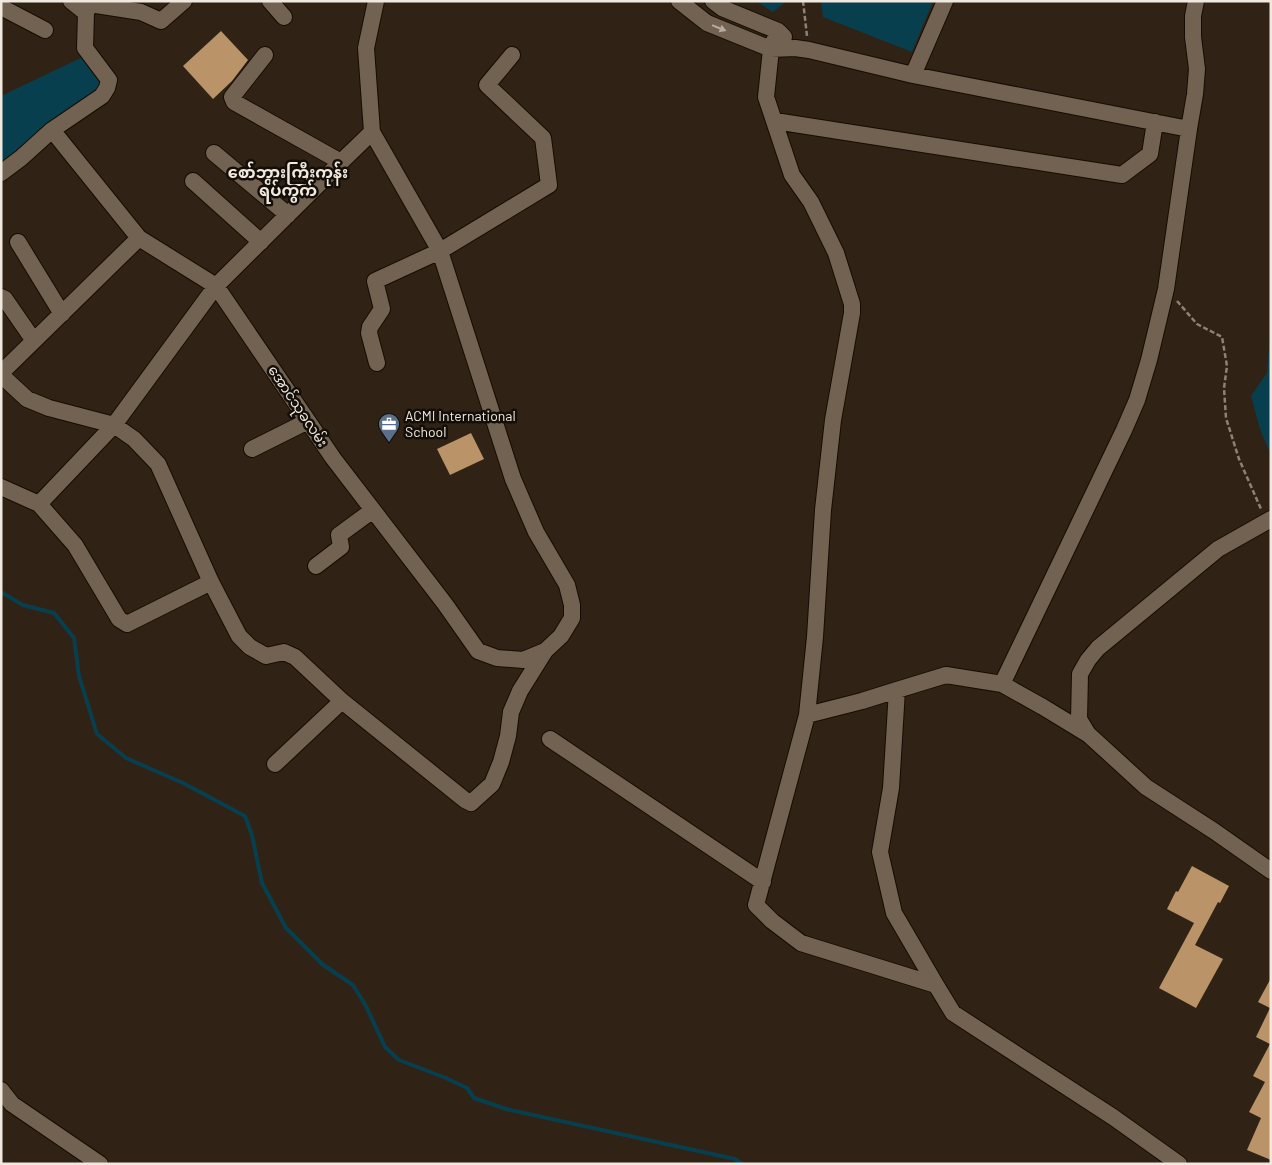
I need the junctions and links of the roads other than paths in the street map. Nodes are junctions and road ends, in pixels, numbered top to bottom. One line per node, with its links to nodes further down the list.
1 (71, 1): 9 (street)
2 (184, 1): 9 (street)
3 (270, 1): 11 (street)
4 (376, 1): 23 (street)
5 (679, 1): 14 (street, one-way to 14)
6 (713, 1): 13 (street)
7 (945, 1): 18 (street)
8 (1196, 1): 21 (street)
9 (89, 6): 22 (street)
10 (1, 7): 12 (street)
11 (284, 17)
12 (45, 30)
13 (778, 31): 14 (street); 15 (street)
14 (771, 49): 15 (street); 19 (street)
15 (802, 49): 18 (street)
16 (265, 55): 25 (street)
17 (512, 55): 32 (street)
18 (913, 76): 20 (street)
19 (775, 121): 20 (street); 52 (street)
20 (1155, 122): 21 (street)
21 (1189, 128): 49 (street)
22 (52, 130): 26 (street); 29 (street, အောင်သုခလမ်း)
23 (372, 132): 25 (street); 32 (street)
24 (214, 153): 28 (street)
25 (341, 162): 28 (street)
26 (1, 173)
27 (193, 181): 31 (street)
28 (288, 215): 31 (street)
29 (139, 238): 33 (street, အောင်သုခလမ်း); 35 (street)
30 (18, 242): 35 (street)
31 (260, 242): 33 (street)
32 (440, 251): 37 (street); 48 (street)
33 (216, 286): 39 (street, အောင်သုခလမ်း); 40 (street)
34 (1, 297): 36 (street)
35 (62, 314): 36 (street)
36 (34, 341): 38 (street)
37 (377, 363)
38 (1, 374): 40 (street)
39 (308, 421): 41 (street); 44 (street, အောင်သုခလမ်း)
40 (114, 425): 43 (street); 47 (street)
41 (252, 448)
42 (1, 487): 43 (street)
43 (39, 504): 47 (street)
44 (373, 510): 46 (street); 48 (street, အောင်သုခလမ်း)
45 (1269, 520): 53 (street)
46 (316, 566)
47 (210, 582): 51 (street)
48 (545, 651): 51 (street)
49 (1002, 684): 50 (street); 53 (street)
50 (897, 690): 52 (street); 58 (street)
51 (342, 701): 55 (street)
52 (807, 715): 57 (street)
53 (1089, 736): 56 (street)
54 (550, 739): 57 (street)
55 (275, 764)
56 (1271, 871)
57 (763, 882): 58 (street)
58 (936, 985): 61 (street)
59 (1, 1090): 60 (street)
60 (100, 1164)
61 (1179, 1164)

